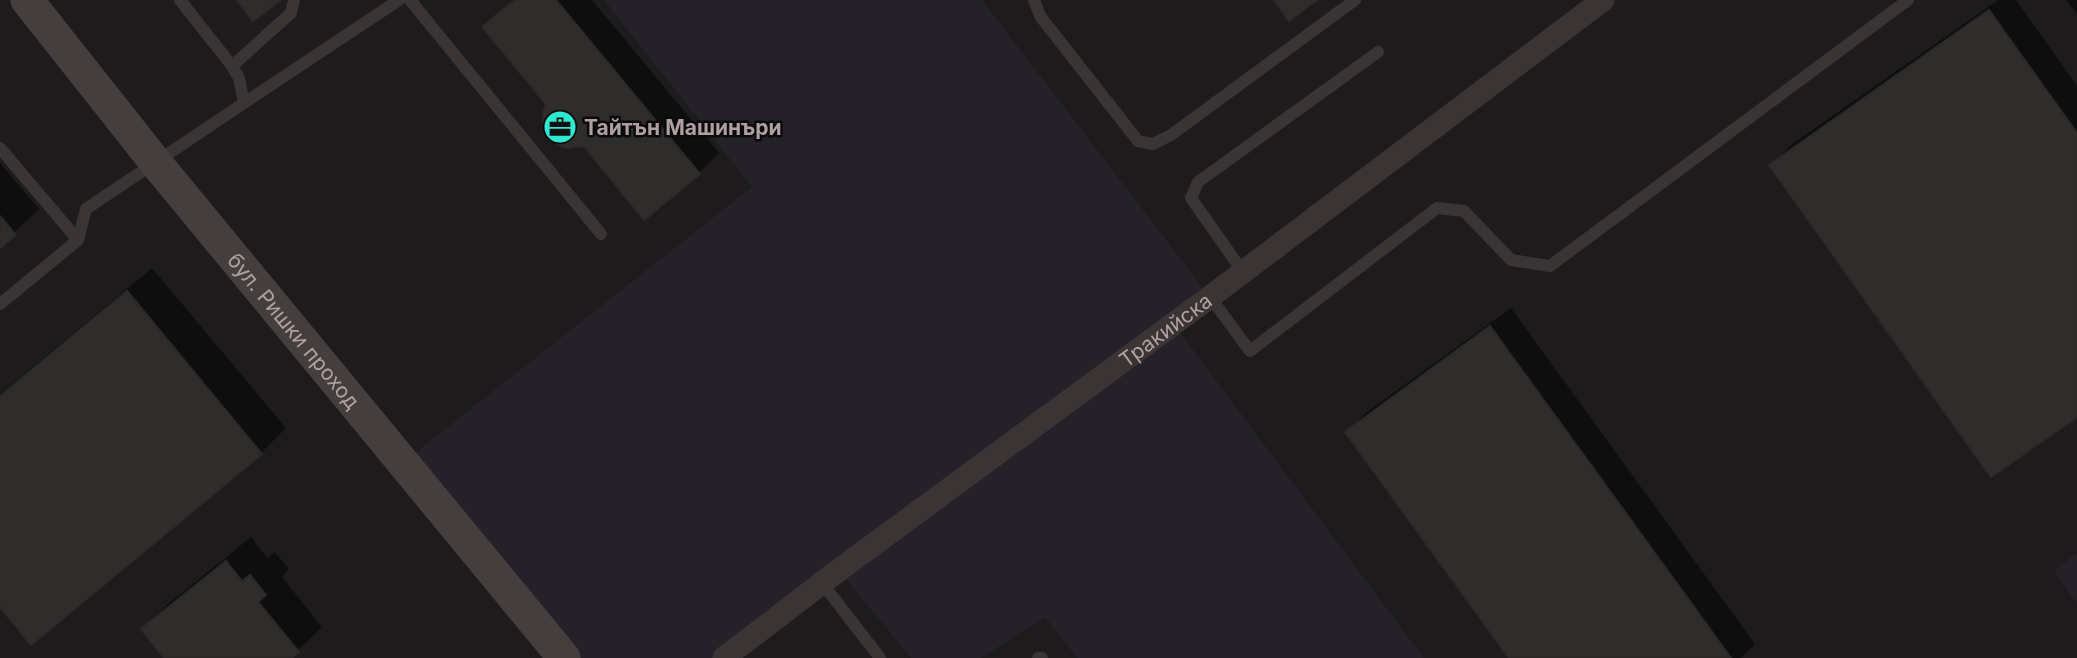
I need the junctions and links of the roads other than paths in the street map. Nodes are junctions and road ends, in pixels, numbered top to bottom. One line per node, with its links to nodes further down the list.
1 (27, 0): 14 (main road, бул. Ришки проход)
2 (180, 0): 11 (lane)
3 (294, 0): 11 (lane)
4 (399, 0): 12 (lane)
5 (410, 0): 15 (lane)
6 (1034, 0): 7 (lane)
7 (1355, 0)
8 (1603, 0): 17 (street, Тракийска)
9 (1908, 0): 18 (lane)
10 (1378, 52): 17 (lane)
11 (232, 66): 12 (lane)
12 (244, 103): 14 (lane)
13 (0, 148): 16 (lane)
14 (156, 163): 16 (lane); 21 (main road, бул. Ришки проход)
15 (601, 234)
16 (78, 240): 19 (lane)
17 (1243, 272): 18 (street, Тракийска)
18 (1210, 297): 20 (street, Тракийска)
19 (0, 304)
20 (822, 583): 22 (street, Тракийска); 23 (lane)
21 (564, 658)
22 (724, 658)
23 (880, 658)

